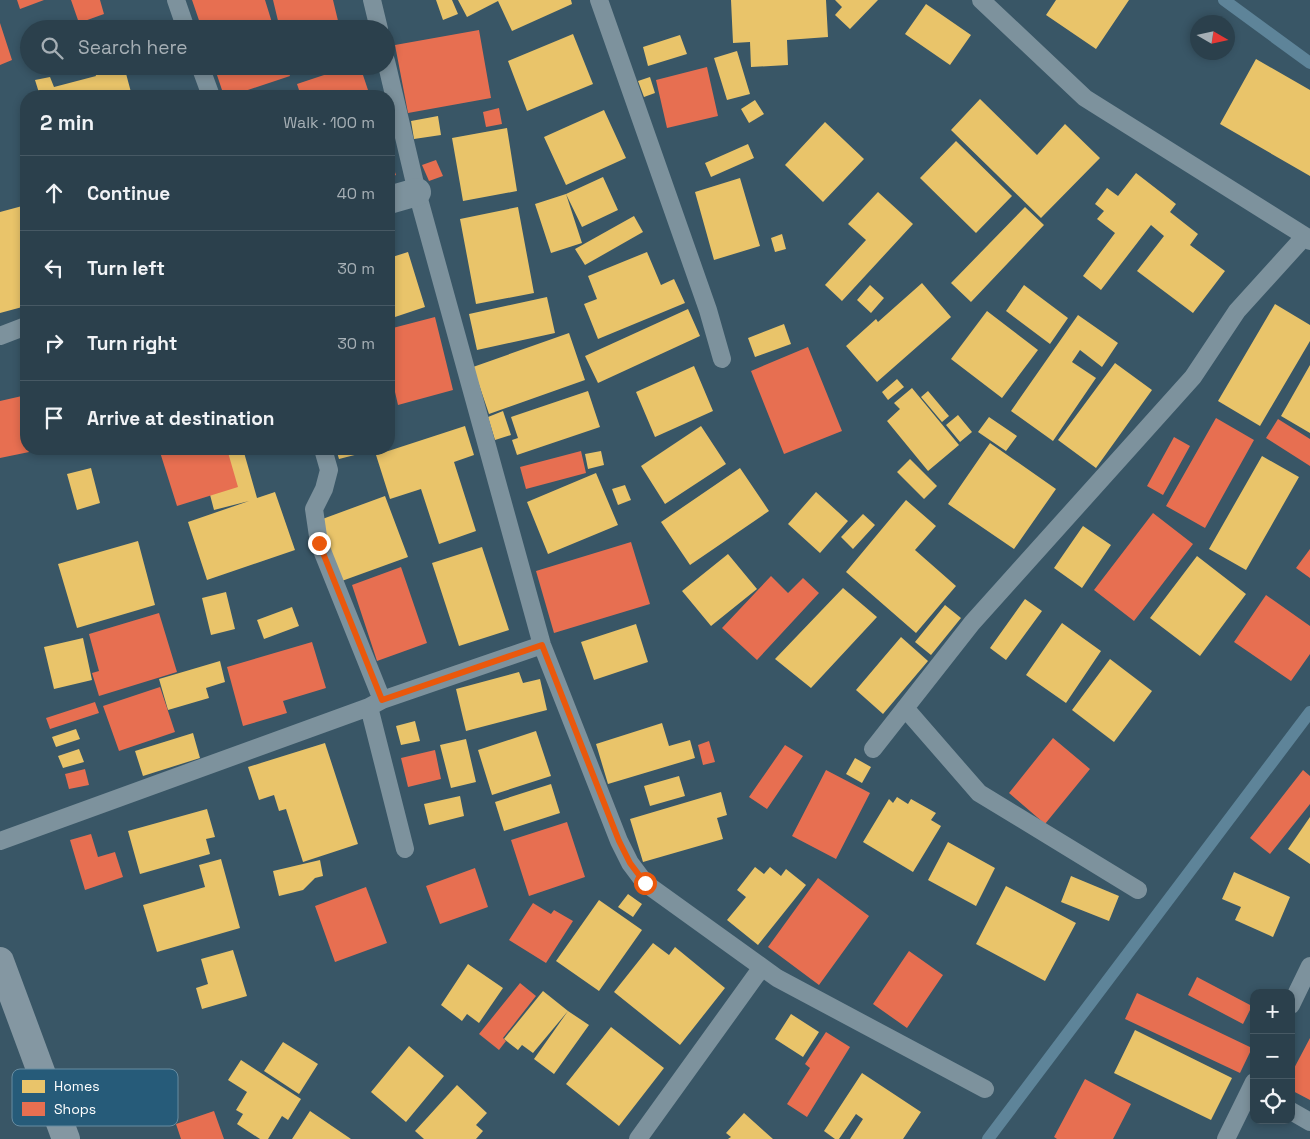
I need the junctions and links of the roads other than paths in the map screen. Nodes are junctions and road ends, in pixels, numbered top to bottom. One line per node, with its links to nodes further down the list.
1 (176, 0): 5 (lane)
2 (372, 0): 6 (lane)
3 (599, 0): 17 (lane)
4 (981, 0): 14 (lane)
5 (183, 20)
6 (377, 20)
7 (203, 75): 9 (lane)
8 (389, 75): 10 (lane)
9 (209, 90)
10 (393, 90)
11 (395, 99): 12 (lane)
12 (417, 192): 13 (street); 19 (lane)
13 (395, 198)
14 (1308, 239): 21 (lane)
15 (20, 328): 16 (lane)
16 (0, 336)
17 (722, 359)
18 (325, 455): 20 (lane)
19 (542, 645): 20 (lane); 28 (lane)
20 (376, 704): 23 (lane); 24 (lane)
21 (905, 708): 22 (lane); 25 (lane)
22 (873, 749)
23 (0, 842)
24 (405, 849)
25 (1138, 890)
26 (0, 961): 30 (main road)
27 (1310, 966): 29 (lane)
28 (762, 967): 31 (lane); 37 (lane)
29 (1295, 997)
30 (40, 1069)
31 (984, 1089)
32 (1250, 1093): 38 (lane)
33 (1295, 1113): 34 (lane)
34 (1310, 1122)
35 (61, 1126): 36 (main road)
36 (66, 1139)
37 (638, 1139)
38 (1226, 1139)

